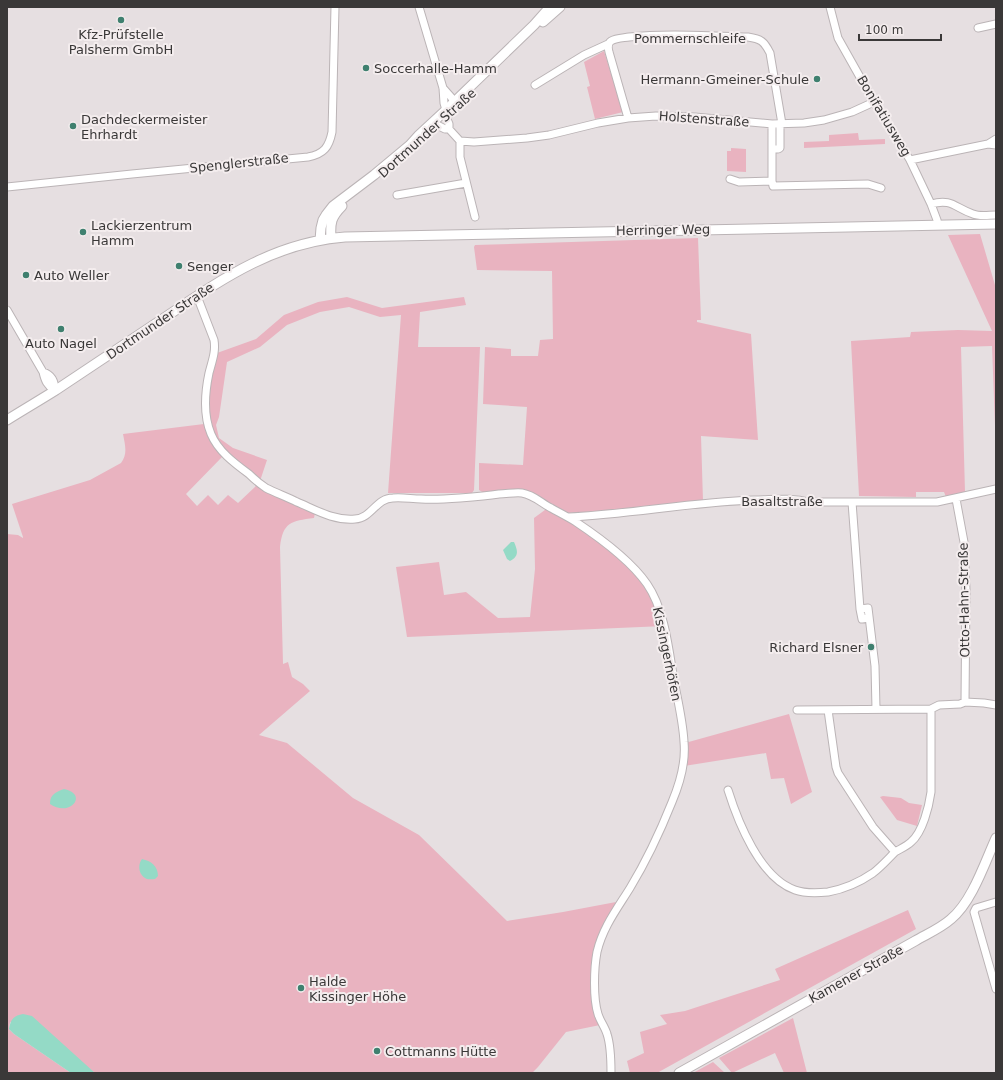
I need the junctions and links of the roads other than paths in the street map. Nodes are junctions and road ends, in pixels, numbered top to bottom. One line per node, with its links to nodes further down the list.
1 (335, 7): 28 (street, Spenglerstraße)
2 (419, 7): 10 (street)
3 (550, 7): 12 (main road, Dortmunder Straße)
4 (560, 7): 12 (main road, Dortmunder Straße)
5 (830, 7): 11 (street, Bonifatiusweg)
6 (996, 24): 7 (street)
7 (978, 28)
8 (608, 44): 9 (street, Pommernschleife); 14 (street); 16 (street, Pommernschleife)
9 (535, 84)
10 (443, 88): 12 (street); 13 (street)
11 (874, 102): 16 (street, Holstenstraße); 24 (street, Bonifatiusweg)
12 (456, 105): 13 (main road, Dortmunder Straße)
13 (447, 114): 17 (main road, Dortmunder Straße); 18 (street); 37 (main road, Dortmunder Straße)
14 (628, 118): 15 (street, Holstenstraße); 20 (street, Holstenstraße)
15 (772, 124): 16 (street, Holstenstraße); 23 (street)
16 (781, 124): 23 (street, Pommernschleife)
17 (437, 126): 18 (street); 36 (main road, Dortmunder Straße)
18 (449, 129): 20 (street)
19 (996, 139): 21 (street)
20 (460, 141): 27 (street)
21 (988, 144): 22 (street); 24 (street)
22 (996, 145)
23 (772, 149): 26 (street)
24 (910, 160): 31 (street, Bonifatiusweg)
25 (730, 179): 26 (street)
26 (772, 181): 29 (street)
27 (466, 183): 30 (street); 33 (street)
28 (7, 187)
29 (881, 188)
30 (397, 195)
31 (931, 204): 32 (street); 35 (street, Bonifatiusweg)
32 (996, 215)
33 (475, 217)
34 (996, 224): 35 (main road, Herringer Weg)
35 (938, 225): 36 (main road, Herringer Weg)
36 (331, 238): 37 (main road, Dortmunder Straße)
37 (320, 240): 38 (main road, Dortmunder Straße)
38 (197, 296): 40 (main road, Dortmunder Straße); 45 (street, Kissingerhöfen)
39 (7, 310): 40 (street)
40 (55, 391): 41 (main road, Dortmunder Straße)
41 (7, 420)
42 (996, 489): 43 (street, Basaltstraße)
43 (956, 499): 44 (street, Basaltstraße); 46 (street, Otto-Hahn-Straße)
44 (852, 502): 45 (street, Basaltstraße); 48 (street)
45 (568, 517): 57 (street, Kissingerhöfen)
46 (965, 702): 47 (street); 49 (street)
47 (996, 705)
48 (876, 709): 49 (street); 51 (street)
49 (931, 709): 54 (street)
50 (797, 710): 51 (street)
51 (828, 710): 54 (street)
52 (728, 790): 54 (street)
53 (996, 838): 58 (main road, Kamener Straße)
54 (895, 852)
55 (996, 902): 56 (street)
56 (996, 990)
57 (611, 1073)
58 (679, 1073)

